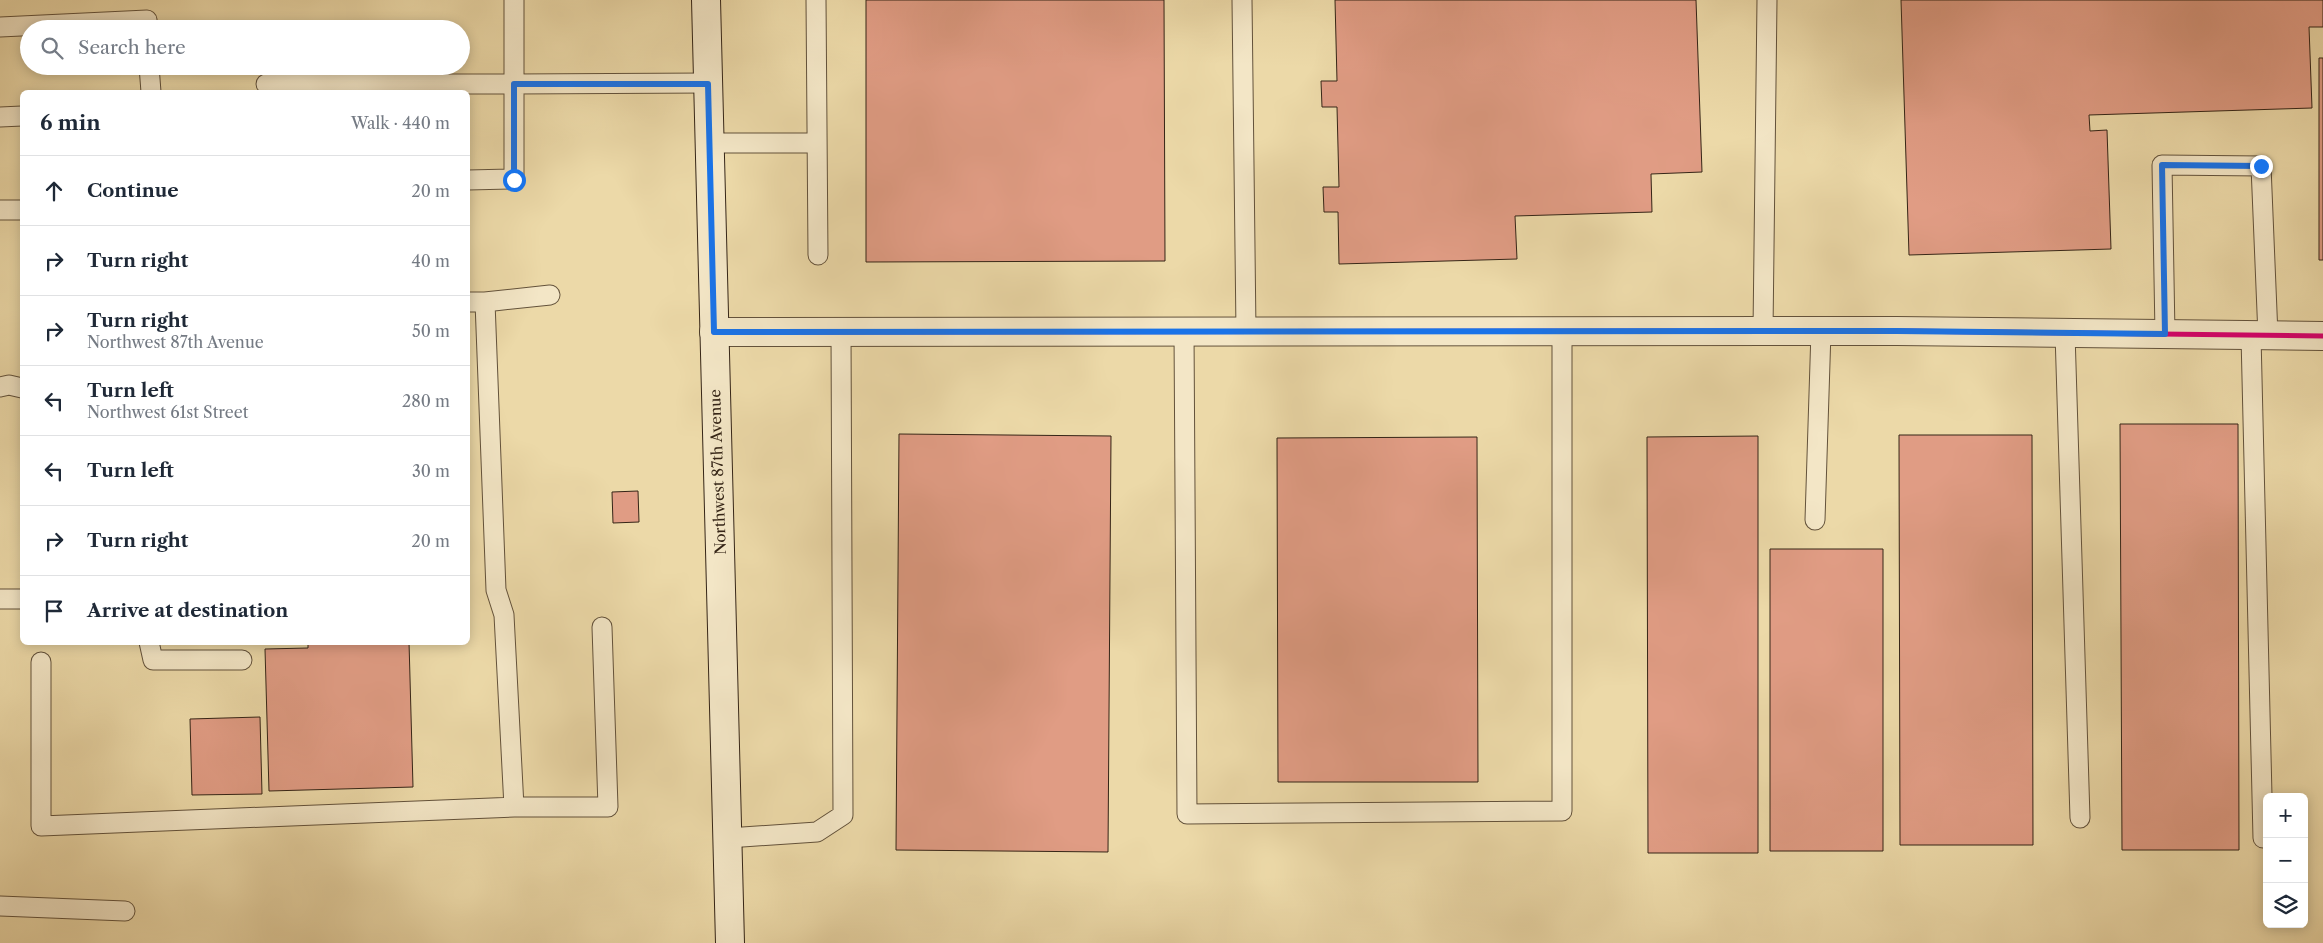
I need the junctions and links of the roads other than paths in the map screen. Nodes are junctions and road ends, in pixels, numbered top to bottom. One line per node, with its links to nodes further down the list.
1 (514, 0): 10 (lane)
2 (706, 0): 11 (street, Northwest 87th Avenue)
3 (816, 0): 16 (lane)
4 (1242, 0): 25 (lane)
5 (1767, 0): 27 (lane)
6 (20, 26): 7 (lane)
7 (0, 27)
8 (150, 75): 12 (lane)
9 (266, 84): 10 (lane)
10 (514, 84): 11 (lane); 17 (lane)
11 (708, 84): 15 (street, Northwest 87th Avenue)
12 (151, 90)
13 (20, 116): 14 (lane)
14 (0, 117)
15 (710, 142): 16 (lane); 29 (street, Northwest 87th Avenue)
16 (817, 143): 20 (lane)
17 (470, 180)
18 (0, 210): 19 (lane)
19 (20, 210)
20 (818, 255)
21 (550, 295): 22 (lane)
22 (476, 302): 43 (lane)
23 (841, 331): 24 (street); 29 (street); 45 (lane)
24 (1184, 331): 25 (street); 26 (lane)
25 (1246, 331): 26 (street)
26 (1562, 331): 27 (street)
27 (1763, 331): 28 (street)
28 (1821, 331): 30 (street); 36 (lane)
29 (714, 332): 45 (street, Northwest 87th Avenue)
30 (2065, 333): 31 (street); 44 (lane)
31 (2165, 334): 32 (street); 32 (lane)
32 (2259, 336): 33 (street); 46 (lane)
33 (2323, 336)
34 (0, 387): 35 (lane)
35 (20, 388)
36 (1814, 520)
37 (20, 599): 38 (lane)
38 (0, 600)
39 (602, 627): 43 (lane)
40 (150, 645): 41 (lane)
41 (242, 660)
42 (41, 662): 43 (lane)
43 (514, 807)
44 (2080, 818)
45 (728, 838): 49 (street, Northwest 87th Avenue)
46 (2263, 838)
47 (0, 906): 48 (lane)
48 (125, 911)
49 (730, 943)

